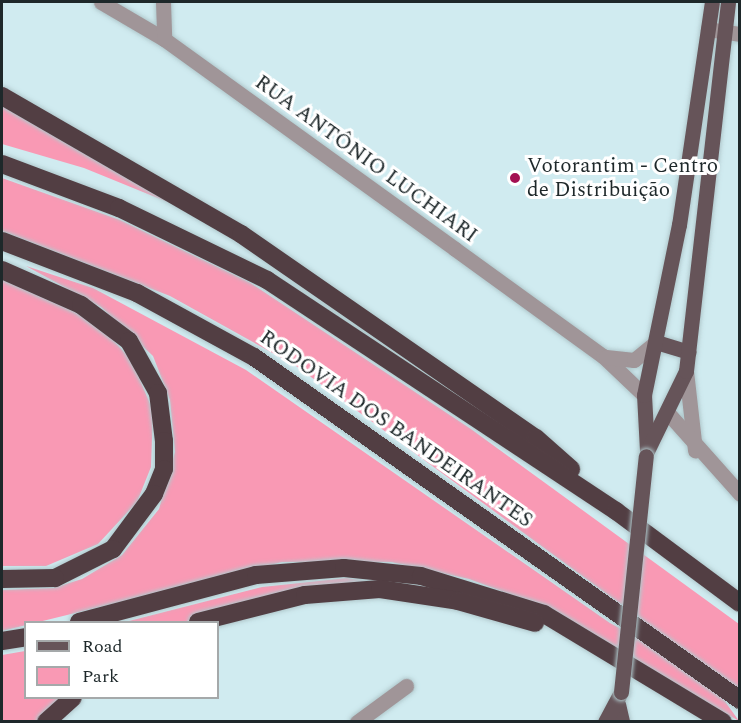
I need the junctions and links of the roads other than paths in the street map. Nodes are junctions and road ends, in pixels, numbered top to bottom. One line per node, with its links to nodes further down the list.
1 (163, 2): 7 (street)
2 (712, 2): 5 (main road)
3 (728, 2): 5 (main road)
4 (109, 3): 7 (street, RUA ANTÔNIO LUCHIARI)
5 (716, 31): 6 (street); 12 (main road); 13 (main road)
6 (740, 34)
7 (164, 39): 14 (street, RUA ANTÔNIO LUCHIARI)
8 (2, 96): 21 (highway)
9 (2, 164): 21 (highway)
10 (2, 241): 32 (highway, RODOVIA DOS BANDEIRANTES)
11 (2, 270): 22 (highway)
12 (657, 342): 13 (main road); 14 (street, RUA ANTÔNIO LUCHIARI); 16 (main road)
13 (688, 352): 15 (main road)
14 (603, 356): 16 (street, RUA ANTÔNIO LUCHIARI)
15 (686, 371): 17 (main road); 18 (street)
16 (644, 394): 17 (main road); 19 (main road)
17 (667, 412): 18 (street); 19 (main road)
18 (695, 450): 20 (street)
19 (647, 453): 30 (main road, bridge)
20 (740, 494)
21 (616, 511): 23 (highway)
22 (2, 579)
23 (740, 603)
24 (83, 621): 28 (highway)
25 (202, 621): 28 (highway)
26 (24, 637): 27 (highway)
27 (2, 641)
28 (638, 668): 37 (highway)
29 (406, 686): 34 (street)
30 (619, 698): 35 (main road); 36 (main road)
31 (72, 699): 33 (highway)
32 (740, 700)
33 (46, 722)
34 (357, 722)
35 (605, 722)
36 (622, 722)
37 (723, 722)

